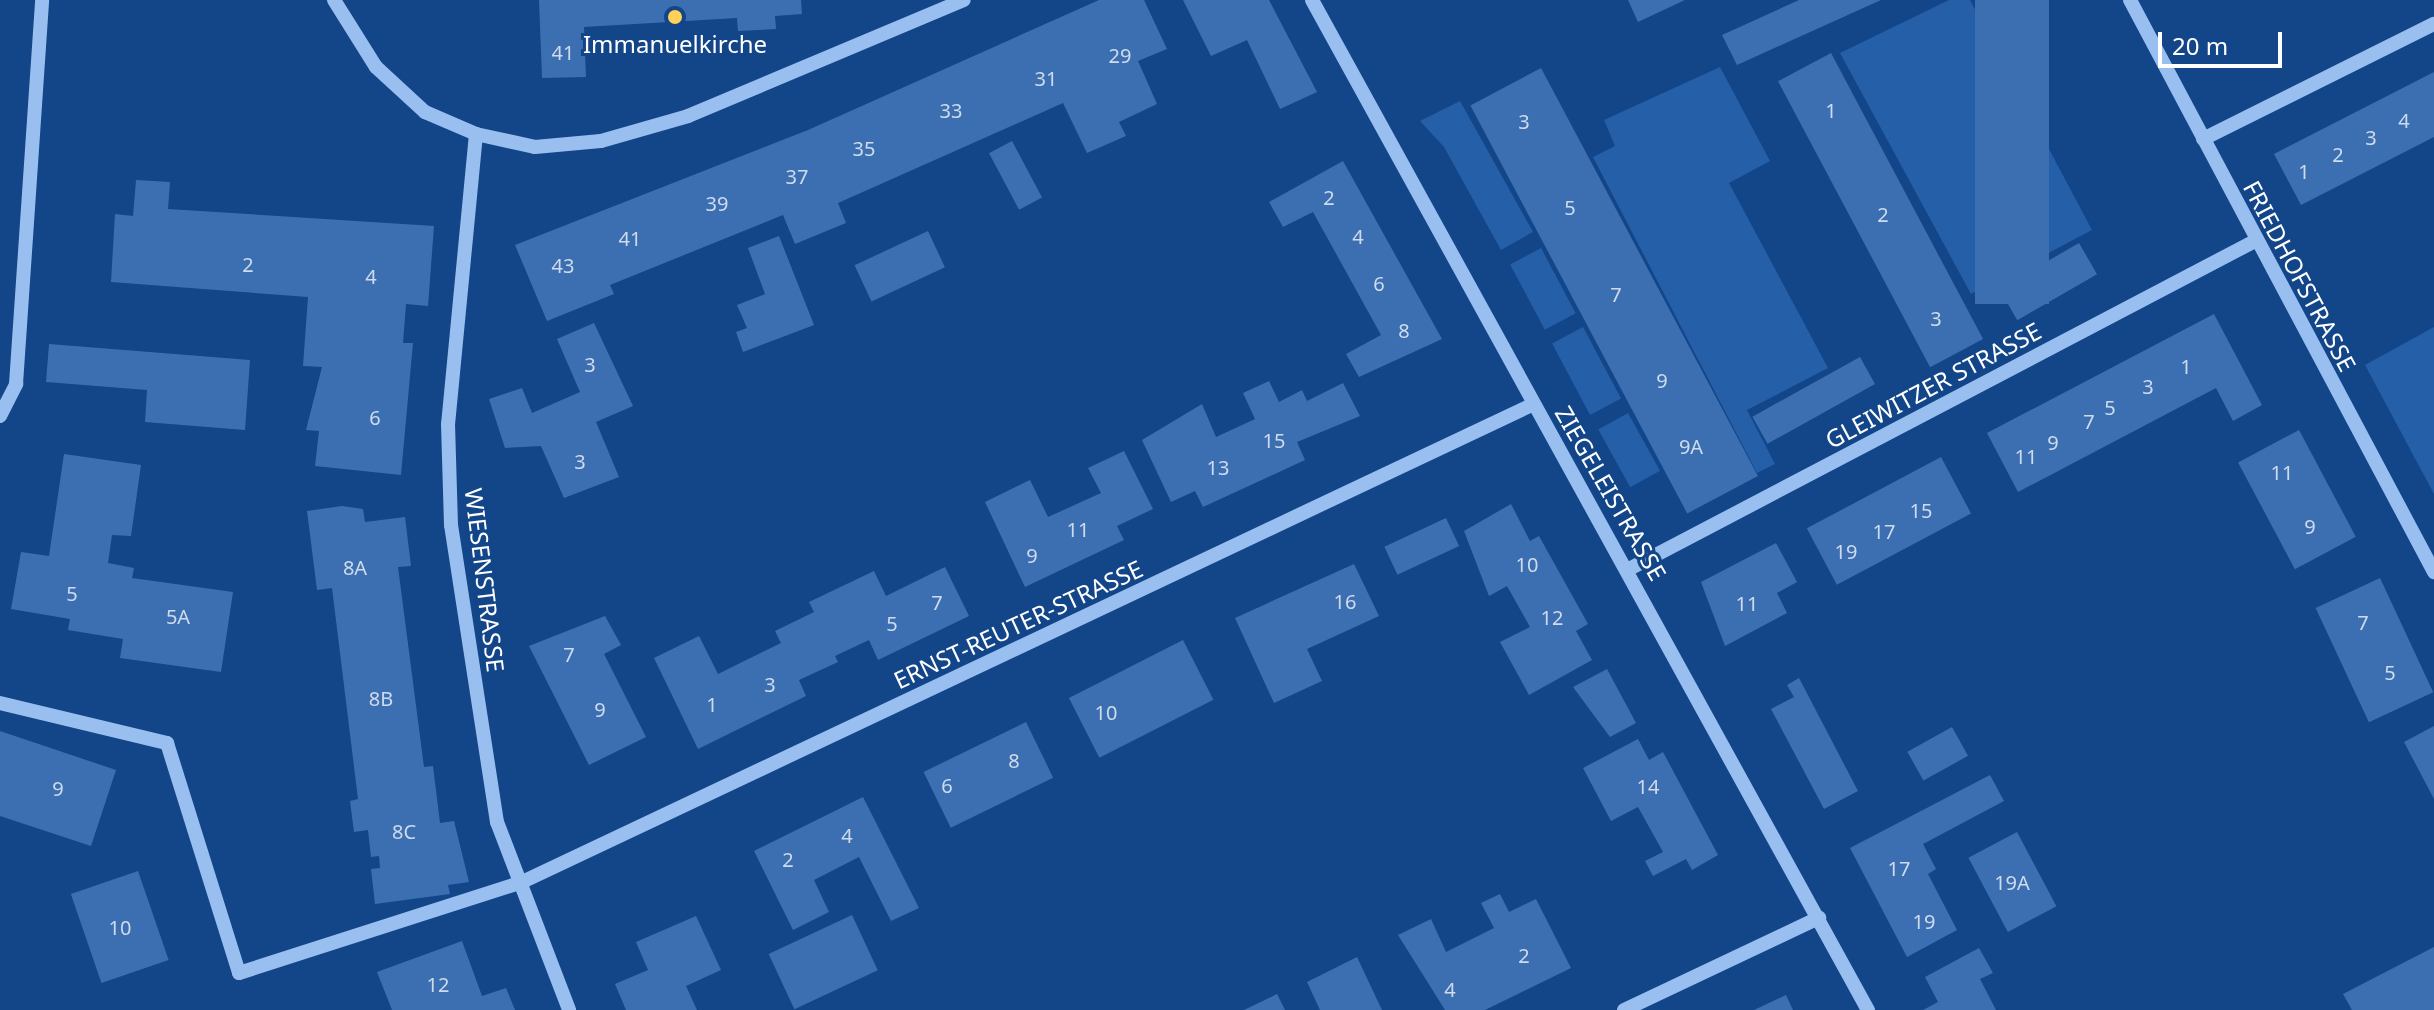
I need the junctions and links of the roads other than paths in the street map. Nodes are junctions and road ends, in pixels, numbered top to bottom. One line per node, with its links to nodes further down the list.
1 (42, 0): 11 (street)
2 (334, 0): 7 (street)
3 (964, 0): 7 (street)
4 (1312, 0): 10 (street, ZIEGELEISTRASSE)
5 (2130, 0): 8 (street, FRIEDHOFSTRASSE)
6 (2434, 24): 8 (street)
7 (476, 134): 15 (street, WIESENSTRASSE)
8 (2203, 139): 9 (street, FRIEDHOFSTRASSE)
9 (2255, 241): 12 (street, GLEIWITZER STRASSE); 13 (street, FRIEDHOFSTRASSE)
10 (1534, 404): 12 (street, ZIEGELEISTRASSE); 15 (street, ERNST-REUTER-STRASSE)
11 (0, 416)
12 (1631, 568): 16 (street, ZIEGELEISTRASSE)
13 (2434, 572)
14 (0, 703): 15 (street)
15 (520, 883): 17 (street, WIESENSTRASSE)
16 (1819, 918): 18 (street); 19 (street, ZIEGELEISTRASSE)
17 (569, 1010)
18 (1624, 1010)
19 (1868, 1010)

